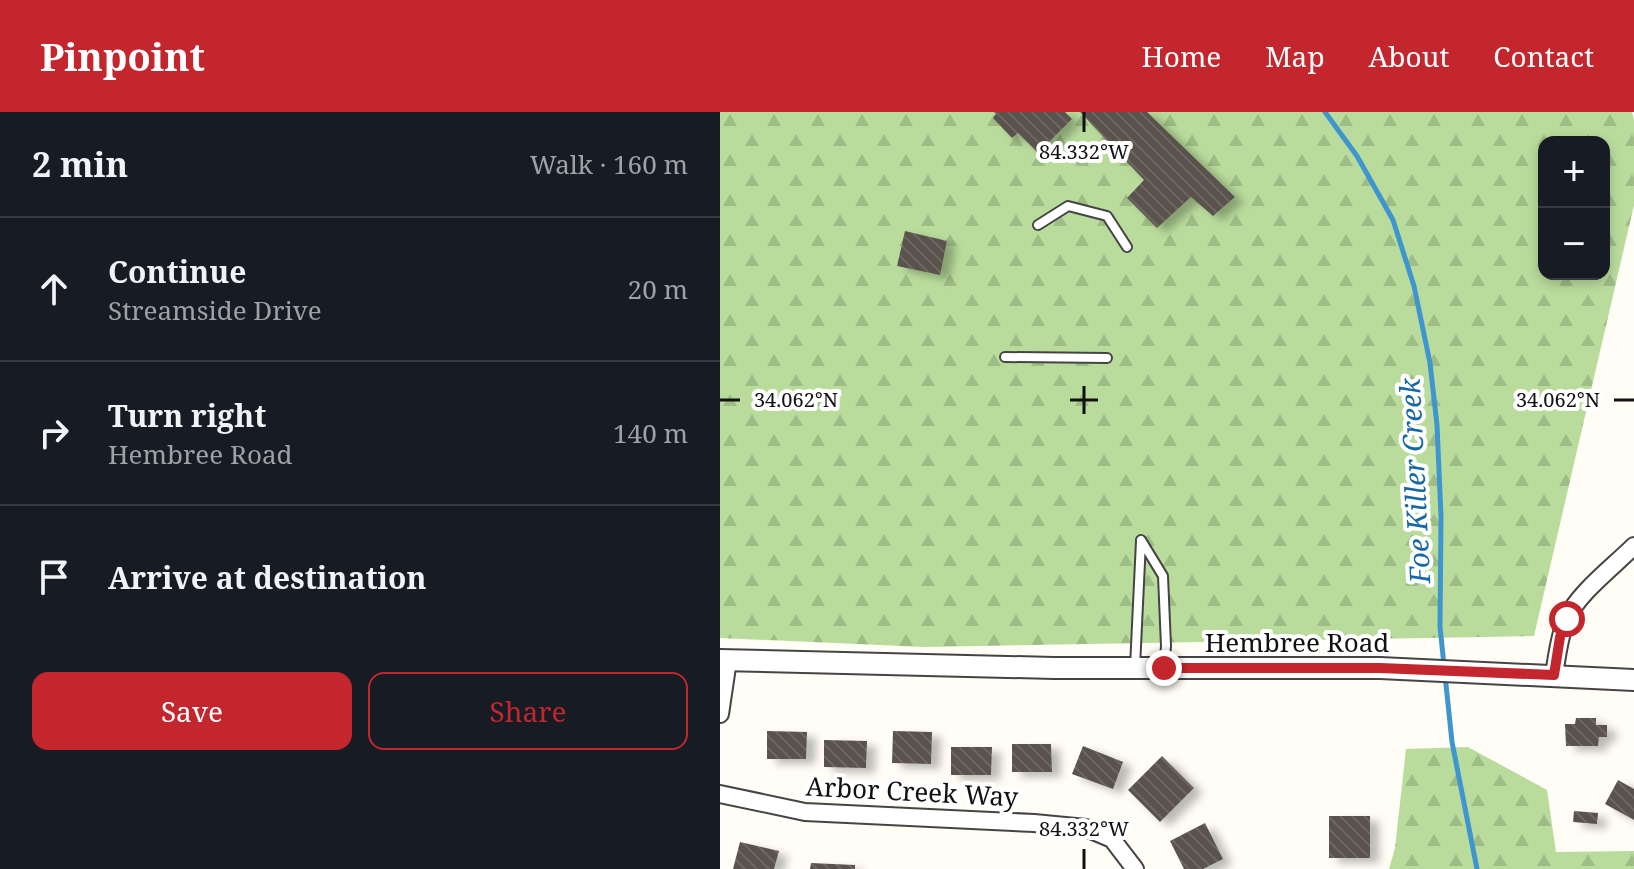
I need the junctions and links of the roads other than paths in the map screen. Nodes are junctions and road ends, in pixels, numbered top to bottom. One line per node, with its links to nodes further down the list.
1 (1038, 225): 2 (lane)
2 (1127, 247)
3 (1005, 357): 4 (lane)
4 (1107, 358)
5 (1634, 546): 9 (street)
6 (724, 660): 7 (street, Hembree Road); 11 (street)
7 (1135, 668): 8 (street, Hembree Road); 8 (lane)
8 (1164, 668): 9 (street, Hembree Road)
9 (1554, 675): 10 (street, Hembree Road)
10 (1634, 680)
11 (720, 714)
12 (720, 794): 13 (street, Arbor Creek Way)
13 (1135, 869)

